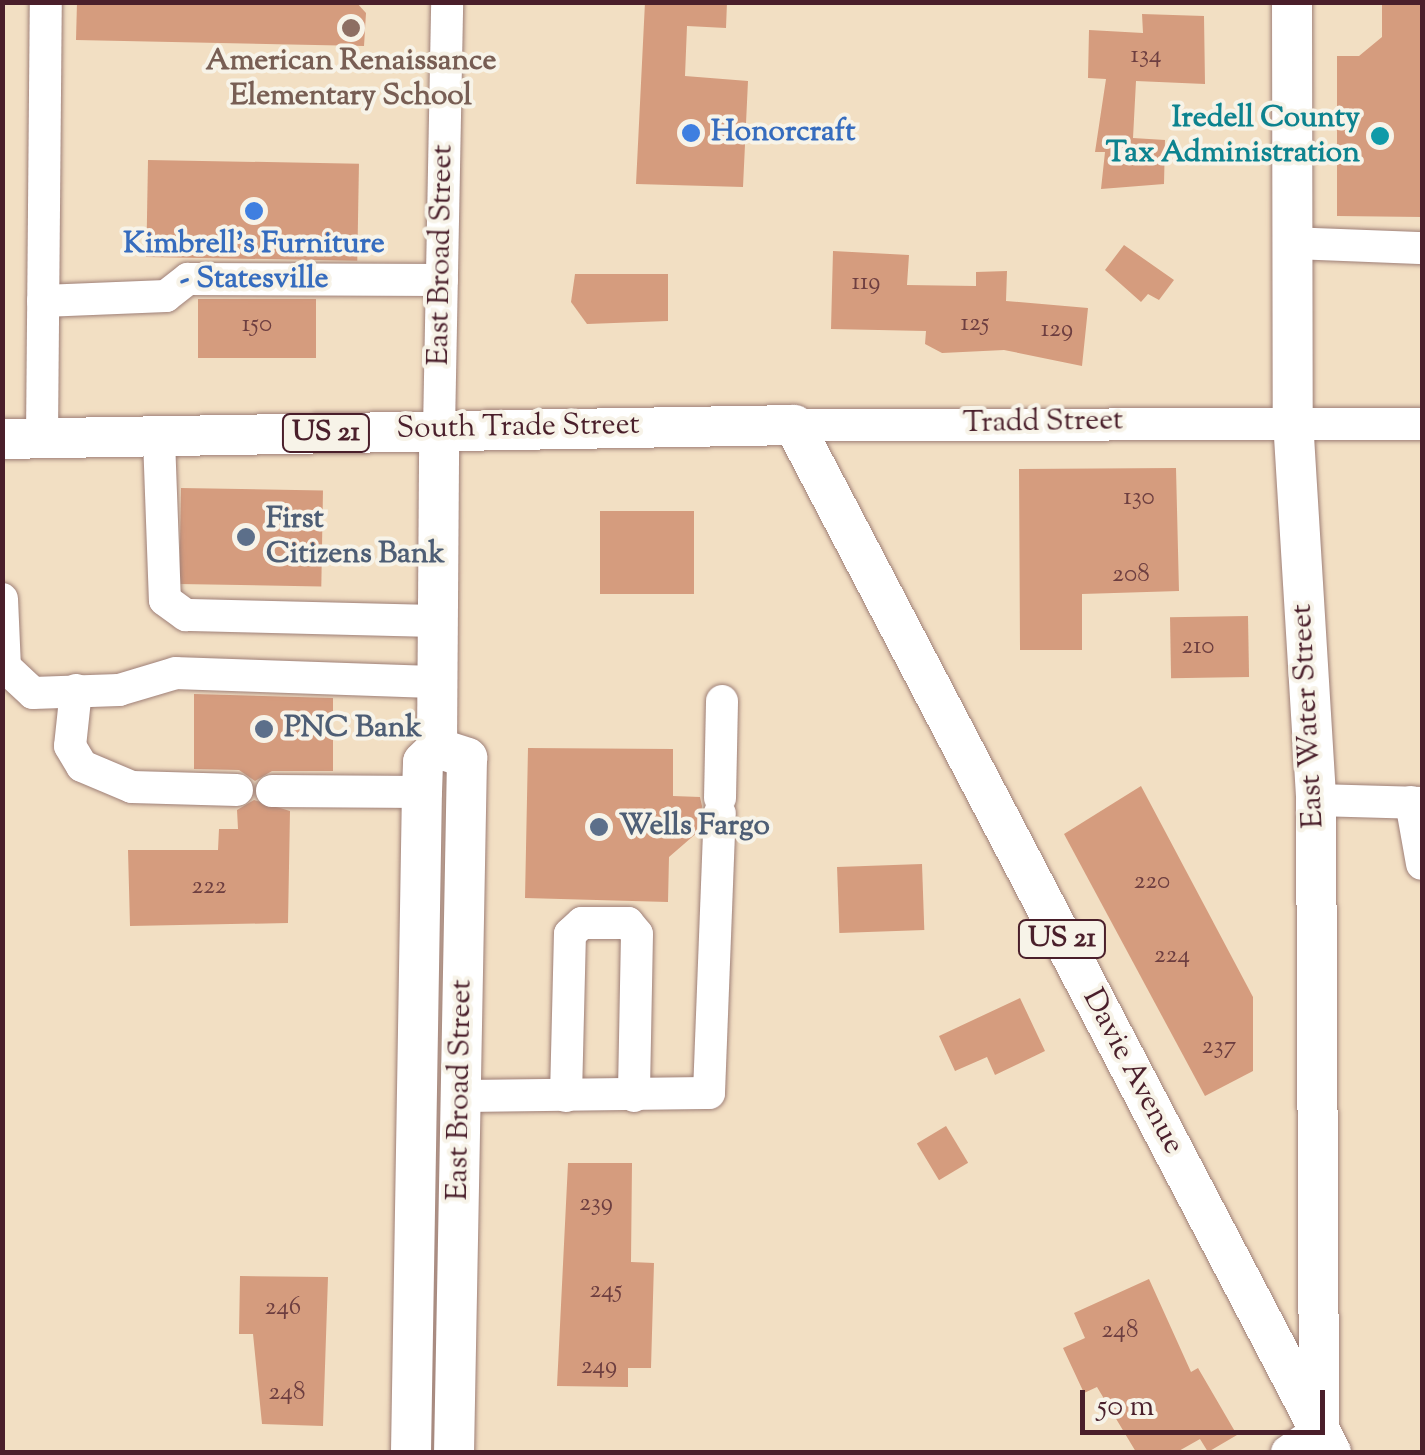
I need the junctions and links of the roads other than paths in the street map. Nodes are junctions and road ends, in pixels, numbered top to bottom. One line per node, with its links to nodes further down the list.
1 (46, 2): 7 (street)
2 (447, 2): 6 (street, East Broad Street)
3 (1292, 2): 4 (main road, East Water Street)
4 (1291, 243): 5 (street); 8 (main road, East Water Street)
5 (1422, 248)
6 (452, 258): 7 (street); 11 (street, East Broad Street)
7 (44, 301): 12 (street)
8 (1292, 420): 9 (street, Tradd Street); 10 (street, Tradd Street); 24 (main road, East Water Street)
9 (1422, 424)
10 (794, 425): 11 (main road, South Trade Street / US 21); 31 (main road, Davie Avenue / US 21)
11 (439, 430): 14 (main road, South Trade Street / US 21); 16 (main road, East Broad Street)
12 (42, 437): 13 (main road, South Trade Street / US 21); 14 (main road, South Trade Street / US 21)
13 (2, 439)
14 (159, 439): 16 (street)
15 (2, 599): 18 (street)
16 (439, 621): 17 (main road, East Broad Street)
17 (438, 682): 18 (street); 20 (main road, East Broad Street)
18 (76, 690): 21 (street)
19 (722, 701): 30 (street)
20 (437, 748): 23 (main road, East Broad Street); 28 (main road, East Broad Street)
21 (237, 790)
22 (272, 791): 23 (street)
23 (422, 792): 27 (main road, East Broad Street)
24 (1316, 800): 25 (street); 31 (main road, East Water Street)
25 (1416, 802): 26 (street)
26 (1422, 864)
27 (417, 1096): 28 (main road); 32 (main road, East Broad Street)
28 (461, 1096): 29 (street); 33 (main road, East Broad Street)
29 (566, 1096): 30 (street); 30 (street)
30 (634, 1096)
31 (1312, 1445)
32 (411, 1452)
33 (454, 1452)

